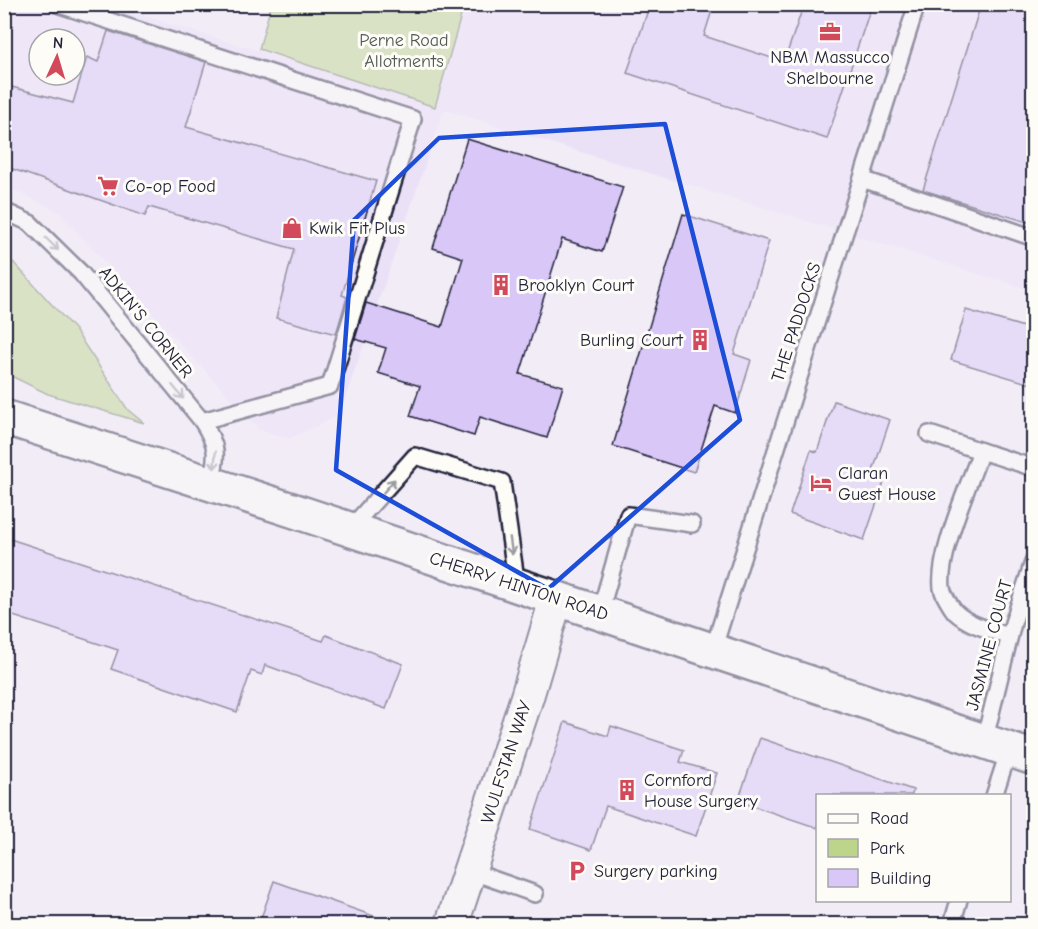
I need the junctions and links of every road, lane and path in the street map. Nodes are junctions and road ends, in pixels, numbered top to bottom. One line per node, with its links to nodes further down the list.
1 (57, 4): 7 (lane)
2 (917, 4): 3 (lane, THE PADDOCKS)
3 (862, 178): 5 (lane); 19 (lane, THE PADDOCKS)
4 (4, 211): 7 (lane, ADKIN'S CORNER, one-way to 7)
5 (1034, 238)
6 (4, 417): 11 (street, CHERRY HINTON ROAD)
7 (202, 422): 11 (lane, ADKIN'S CORNER, one-way to 11)
8 (929, 434): 9 (lane)
9 (981, 451): 10 (lane); 18 (lane)
10 (1034, 468)
11 (211, 484): 13 (street, CHERRY HINTON ROAD)
12 (692, 524): 17 (lane)
13 (350, 530): 15 (street, CHERRY HINTON ROAD); 15 (lane, one-way to 15)
14 (1034, 559): 18 (lane, JASMINE COURT)
15 (517, 586): 16 (street, CHERRY HINTON ROAD)
16 (556, 599): 17 (street, CHERRY HINTON ROAD); 22 (street, WULFSTAN WAY)
17 (600, 612): 19 (street, CHERRY HINTON ROAD)
18 (1009, 636): 20 (lane, JASMINE COURT)
19 (712, 650): 20 (street, CHERRY HINTON ROAD)
20 (1009, 750): 21 (lane, JASMINE COURT)
21 (994, 794)
22 (470, 871): 23 (lane); 25 (street, WULFSTAN WAY)
23 (535, 894)
24 (958, 902): 26 (lane)
25 (452, 924)
26 (952, 924)

